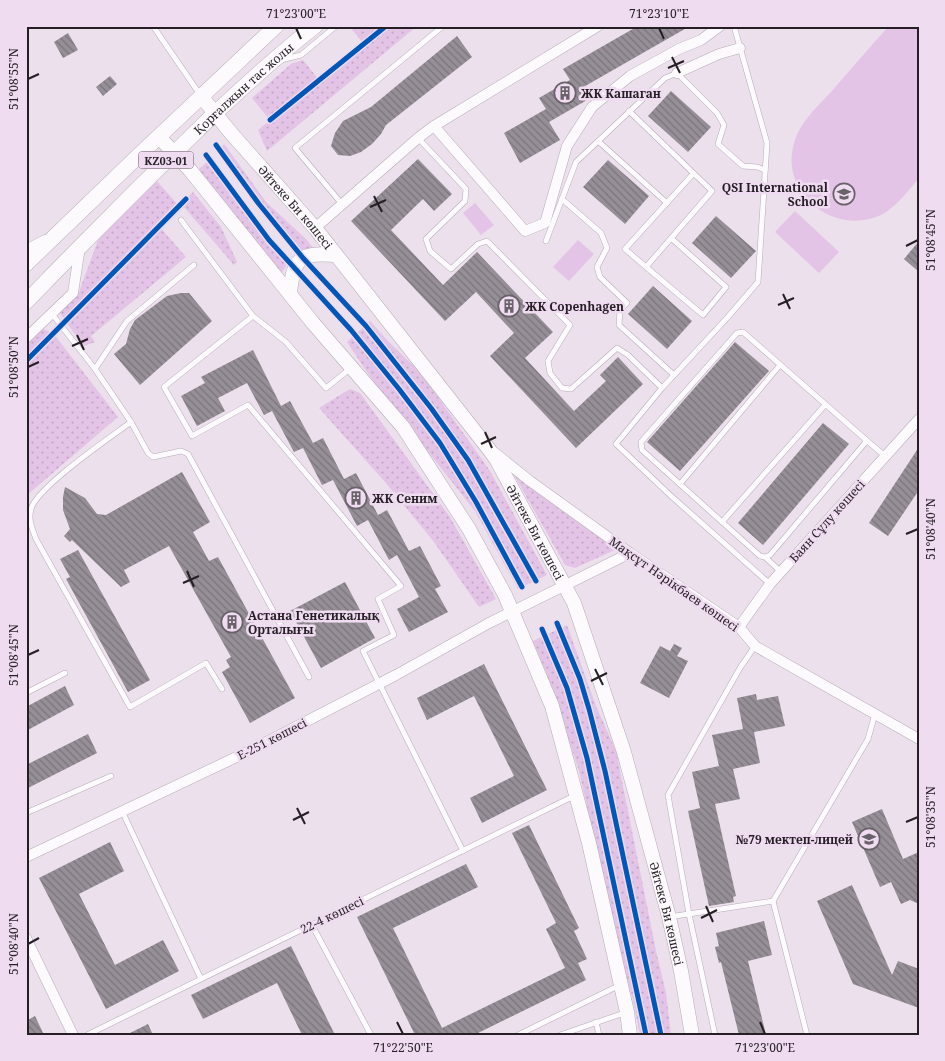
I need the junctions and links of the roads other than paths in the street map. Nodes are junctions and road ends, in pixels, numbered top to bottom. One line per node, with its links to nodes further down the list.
1 (153, 26): 12 (lane)
2 (315, 26): 10 (main road, Қорғалжын тас жолы / KZ03-01)
3 (336, 26): 10 (lane)
4 (443, 26): 24 (lane)
5 (598, 26): 15 (street)
6 (720, 26): 15 (street)
7 (734, 26): 9 (lane)
8 (270, 28): 12 (main road, Қорғалжын тас жолы / KZ03-01)
9 (740, 48): 11 (street); 20 (lane)
10 (271, 63): 14 (main road, Қорғалжын тас жолы / KZ03-01)
11 (677, 73): 13 (lane); 20 (lane)
12 (201, 96): 14 (street, Әйтеке Би көшесі); 16 (main road, Қорғалжын тас жолы / KZ03-01)
13 (629, 111): 18 (lane); 21 (lane)
14 (215, 114): 19 (main road, Қорғалжын тас жолы / KZ03-01); 26 (street, Әйтеке Би көшесі)
15 (434, 126): 17 (street)
16 (159, 137): 19 (street); 27 (main road, Қорғалжын тас жолы / KZ03-01)
17 (418, 138): 24 (street); 45 (lane)
18 (598, 142): 22 (lane); 23 (lane)
19 (174, 153): 30 (main road, Қорғалжын тас жолы / KZ03-01); 36 (street)
20 (765, 170): 44 (lane)
21 (693, 174): 23 (lane); 28 (lane)
22 (562, 199): 29 (lane); 44 (lane)
23 (667, 203): 35 (lane)
24 (342, 204): 26 (street)
25 (181, 220): 39 (lane)
26 (315, 228): 32 (street, Әйтеке Би көшесі)
27 (59, 232): 31 (street); 33 (main road, Қорғалжын тас жолы / KZ03-01)
28 (671, 238): 35 (lane); 35 (lane)
29 (546, 241)
30 (80, 246): 37 (main road, Қорғалжын тас жолы / KZ03-01); 38 (street)
31 (26, 250)
32 (335, 255): 36 (street); 50 (street, Әйтеке Би көшесі)
33 (26, 264)
34 (194, 265): 43 (lane)
35 (646, 267)
36 (290, 294): 42 (street)
37 (26, 302)
38 (52, 314): 40 (street); 43 (lane)
39 (253, 316): 42 (lane); 64 (lane)
40 (26, 338)
41 (780, 365): 46 (lane); 52 (lane); 52 (lane)
42 (352, 367): 59 (street)
43 (95, 369): 48 (lane)
44 (674, 375): 45 (lane)
45 (662, 388): 57 (lane)
46 (825, 405): 49 (lane); 53 (lane)
47 (919, 420): 51 (street, Баян Сұлу көшесі)
48 (131, 422): 63 (lane); 65 (lane)
49 (865, 439): 51 (lane); 55 (lane)
50 (488, 448): 54 (street, Мақсұт Нәрікбаев көшесі); 58 (street, Әйтеке Би көшесі)
51 (886, 456): 56 (street, Баян Сұлу көшесі)
52 (680, 484): 53 (lane)
53 (722, 522): 55 (lane)
54 (630, 553): 58 (street, Е-251 көшесі); 60 (street, Мақсұт Нәрікбаев көшесі)
55 (765, 557): 56 (lane)
56 (782, 572): 57 (street, Баян Сұлу көшесі)
57 (770, 584): 60 (street, Баян Сұлу көшесі)
58 (565, 586): 59 (street, Е-251 көшесі); 77 (street, Әйтеке Би көшесі)
59 (514, 611): 64 (street, Е-251 көшесі); 70 (street)
60 (739, 627): 61 (street, Мақсұт Нәрікбаев көшесі)
61 (755, 646): 67 (street, Мақсұт Нәрікбаев көшесі); 76 (lane)
62 (65, 673): 66 (lane)
63 (309, 677)
64 (379, 684): 71 (street, Е-251 көшесі); 73 (lane)
65 (222, 689)
66 (26, 693)
67 (875, 714): 68 (street, Мақсұт Нәрікбаев көшесі); 75 (lane)
68 (919, 739)
69 (111, 776): 72 (lane)
70 (576, 795): 73 (lane, 22-4 көшесі); 81 (street)
71 (122, 811): 74 (street, Е-251 көшесі); 80 (lane)
72 (26, 813)
73 (463, 851): 78 (lane, 22-4 көшесі)
74 (26, 857)
75 (773, 901): 76 (lane); 93 (lane)
76 (689, 914): 77 (lane); 92 (lane)
77 (669, 917): 91 (street, Әйтеке Би көшесі)
78 (312, 925): 80 (lane, 22-4 көшесі); 86 (lane)
79 (26, 938): 84 (street)
80 (201, 979): 85 (lane, 22-4 көшесі)
81 (621, 984): 82 (street); 87 (lane)
82 (627, 1012): 83 (lane); 90 (street)
83 (596, 1022): 88 (lane); 89 (lane)
84 (73, 1035)
85 (87, 1035)
86 (371, 1035)
87 (518, 1035)
88 (560, 1035)
89 (599, 1035)
90 (630, 1035)
91 (692, 1035)
92 (715, 1035)
93 (807, 1035)

